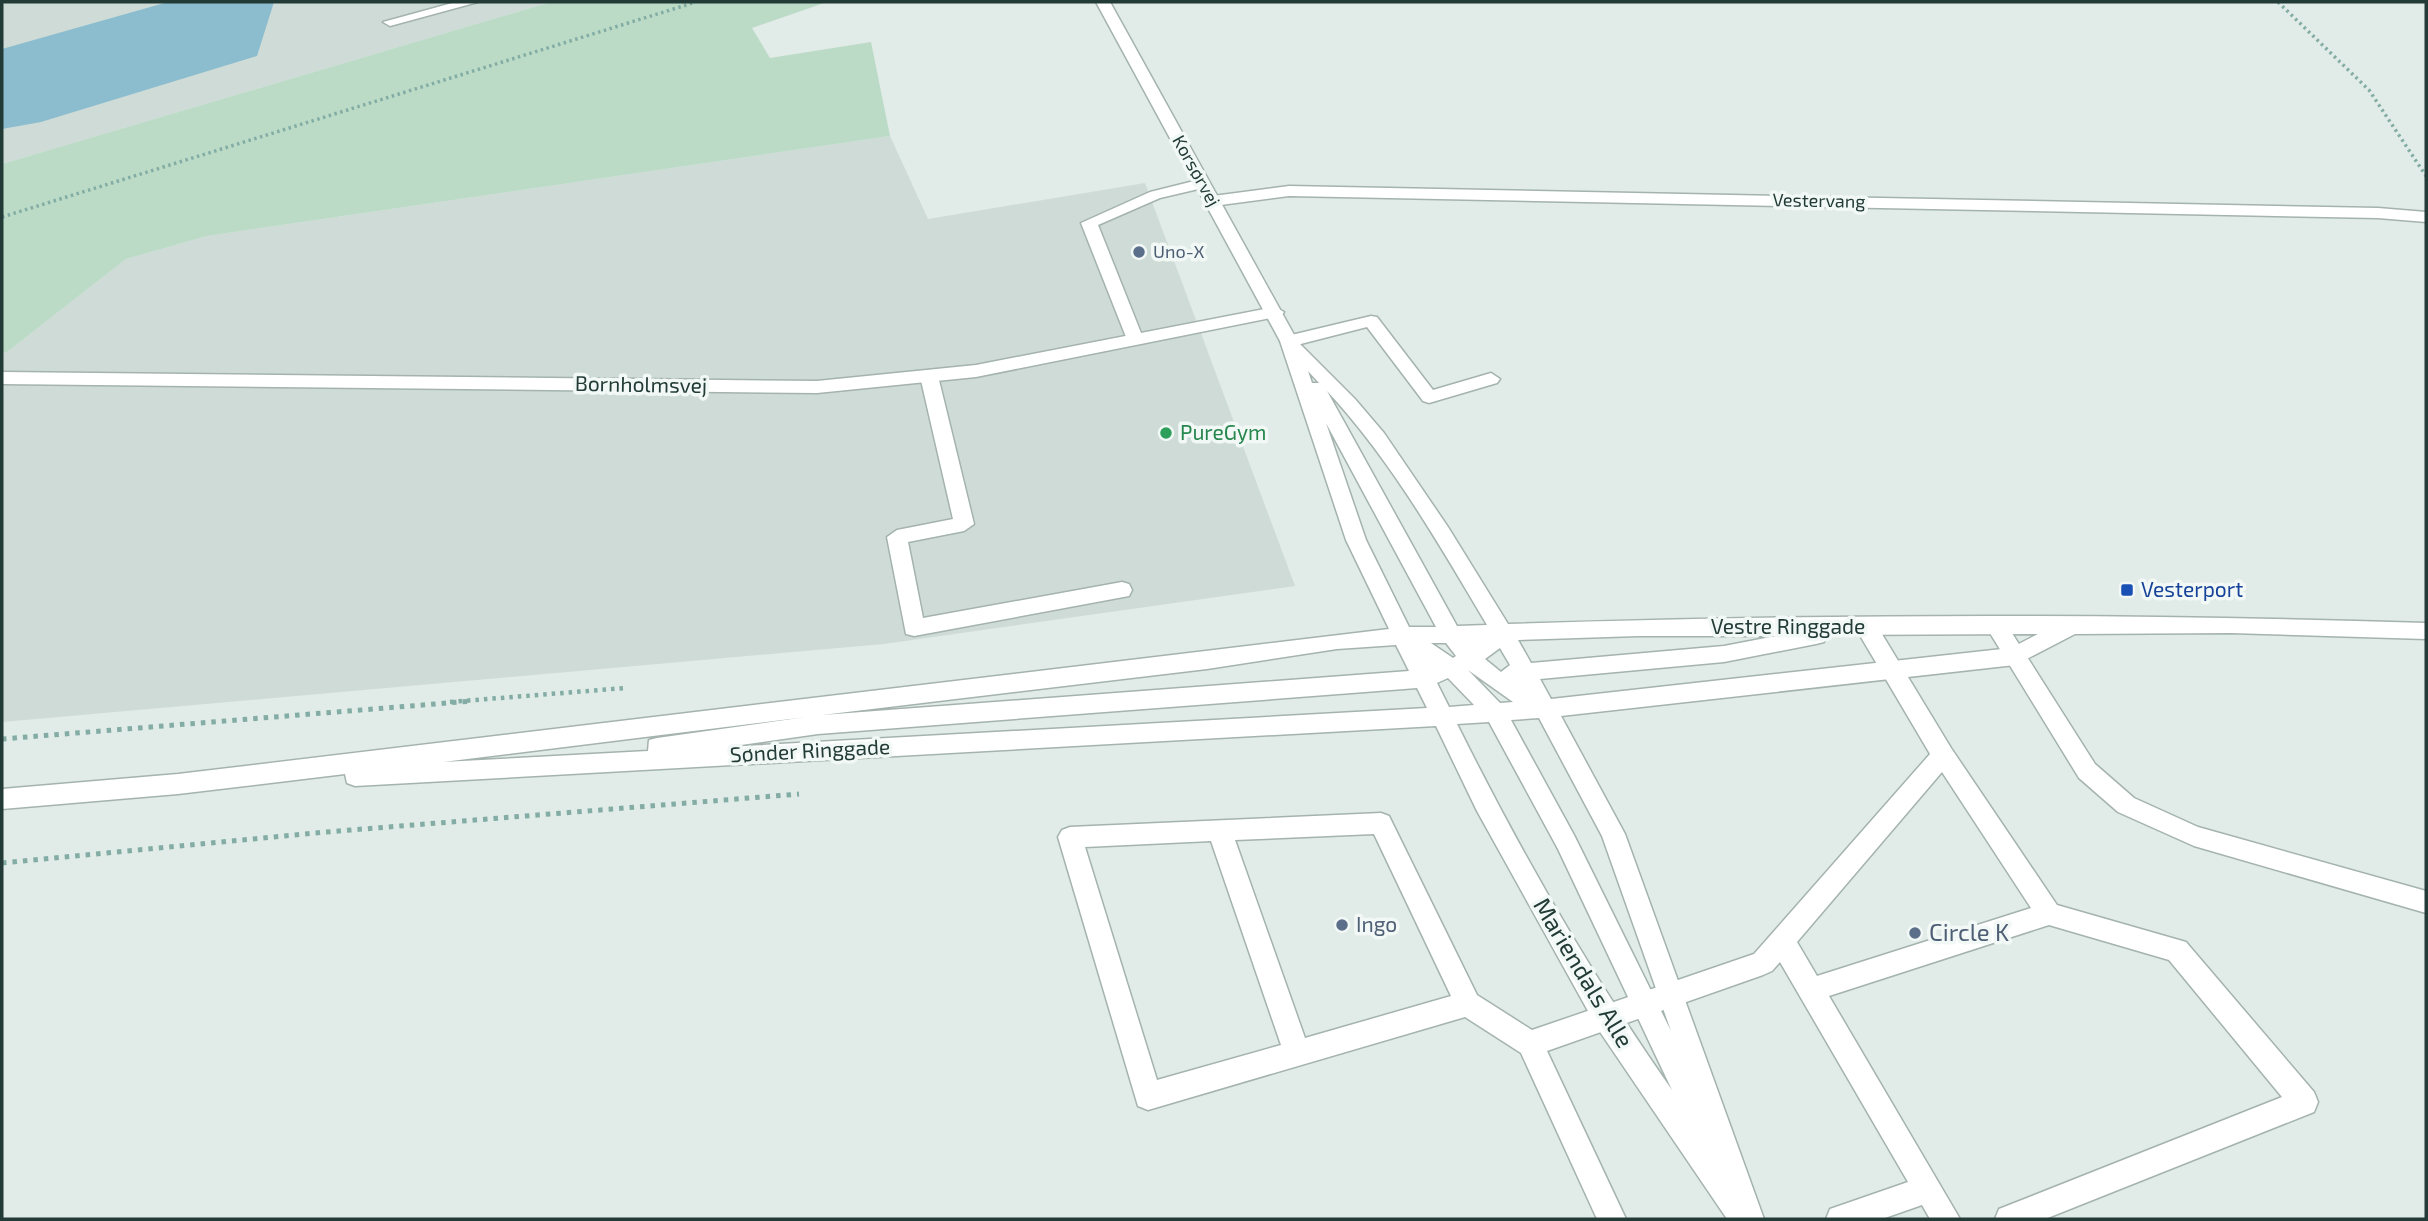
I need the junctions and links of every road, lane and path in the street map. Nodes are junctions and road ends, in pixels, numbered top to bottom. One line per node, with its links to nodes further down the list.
1 (471, 2): 5 (street)
2 (696, 2): 9 (path)
3 (1102, 2): 7 (street, Korsørvej)
4 (2278, 2): 6 (path)
5 (390, 22)
6 (2426, 176)
7 (1202, 184): 8 (street, Korsørvej); 12 (street)
8 (1213, 201): 10 (street, Vestervang); 11 (street, Korsørvej)
9 (2, 217)
10 (2426, 217)
11 (1275, 312): 12 (street, Bornholmsvej); 13 (street, Korsørvej)
12 (1134, 338): 14 (street, Bornholmsvej)
13 (1289, 341): 16 (street); 22 (street); 23 (street, Korsørvej); 24 (street, Korsørvej)
14 (929, 376): 15 (street, Bornholmsvej); 17 (street)
15 (2, 377)
16 (1491, 379)
17 (1122, 590)
18 (1996, 625): 19 (street, Vestre Ringgade); 20 (street, Vestre Ringgade); 25 (street)
19 (2074, 625): 21 (street, Vestre Ringgade); 25 (street, Vestre Ringgade)
20 (1866, 627): 23 (street, Vestre Ringgade); 27 (street); 28 (street)
21 (2426, 631)
22 (1451, 634): 23 (street, Vestre Ringgade); 24 (street, Sønder Ringgade); 26 (street)
23 (1501, 635): 26 (street); 28 (street, Korsørvej)
24 (1403, 636): 26 (street); 29 (street, Korsørvej); 38 (street, Sønder Ringgade)
25 (2015, 656): 27 (street, Vestre Ringgade); 43 (street)
26 (1461, 665): 29 (street); 30 (street)
27 (1891, 668): 32 (street, Vestre Ringgade); 36 (street)
28 (1522, 671): 30 (street); 32 (street, Korsørvej)
29 (1424, 679): 34 (street, Mariendals Alle); 37 (street)
30 (1482, 683): 32 (street); 33 (street); 34 (street)
31 (638, 687): 35 (path)
32 (1544, 709): 33 (street, Vestre Ringgade); 47 (street)
33 (1495, 712): 34 (street, Sønder Ringgade); 49 (street)
34 (1441, 714): 37 (street, Sønder Ringgade); 50 (street, Mariendals Alle)
35 (2, 739)
36 (1942, 755): 44 (street); 45 (street)
37 (492, 769): 38 (street, Sønder Ringgade)
38 (178, 784): 40 (street, Sønder Ringgade)
39 (812, 793): 42 (path)
40 (2, 799)
41 (1219, 830): 48 (street); 52 (street); 52 (street)
42 (2, 863)
43 (2426, 902)
44 (2049, 914): 46 (street); 58 (street)
45 (1781, 939): 46 (street); 47 (street)
46 (1811, 990): 53 (street)
47 (1671, 996): 49 (street); 55 (street)
48 (1468, 1004): 51 (street); 52 (street)
49 (1642, 1005): 50 (street); 55 (street)
50 (1607, 1020): 51 (street); 55 (street, Mariendals Alle)
51 (1531, 1044): 54 (street)
52 (1297, 1053)
53 (1927, 1189): 56 (street); 57 (street)
54 (1612, 1219)
55 (1748, 1219)
56 (1840, 1219)
57 (1946, 1219)
58 (2009, 1219)

